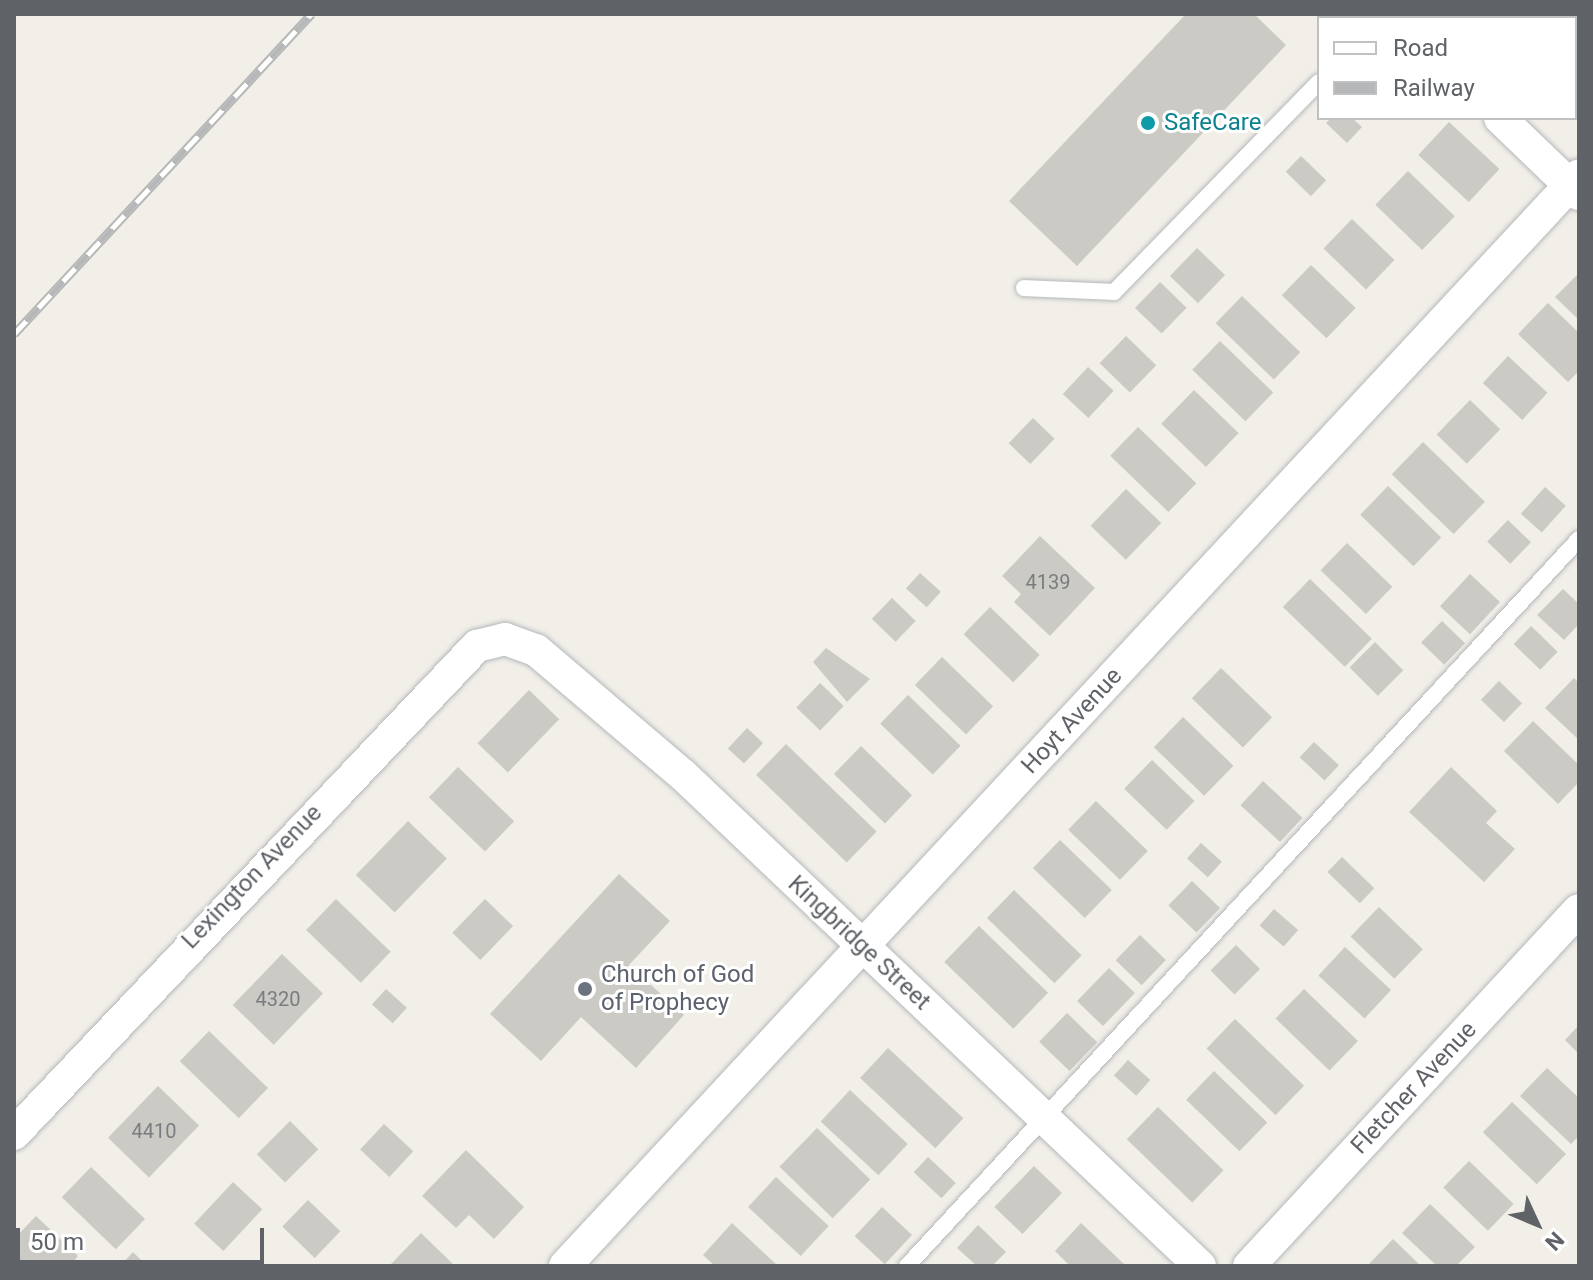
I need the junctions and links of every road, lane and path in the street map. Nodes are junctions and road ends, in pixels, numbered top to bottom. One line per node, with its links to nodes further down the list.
1 (1317, 84): 4 (lane)
2 (1502, 120): 3 (street)
3 (1576, 185): 8 (street, Hoyt Avenue)
4 (1024, 288)
5 (1579, 539): 9 (lane)
6 (505, 639): 8 (street, Kingbridge Street); 10 (street, Lexington Avenue)
7 (1579, 910): 14 (street, Fletcher Avenue)
8 (863, 947): 9 (street, Kingbridge Street); 11 (street, Hoyt Avenue)
9 (1046, 1119): 12 (lane); 13 (street, Kingbridge Street)
10 (14, 1134)
11 (565, 1266)
12 (907, 1266)
13 (1200, 1266)
14 (1249, 1266)

